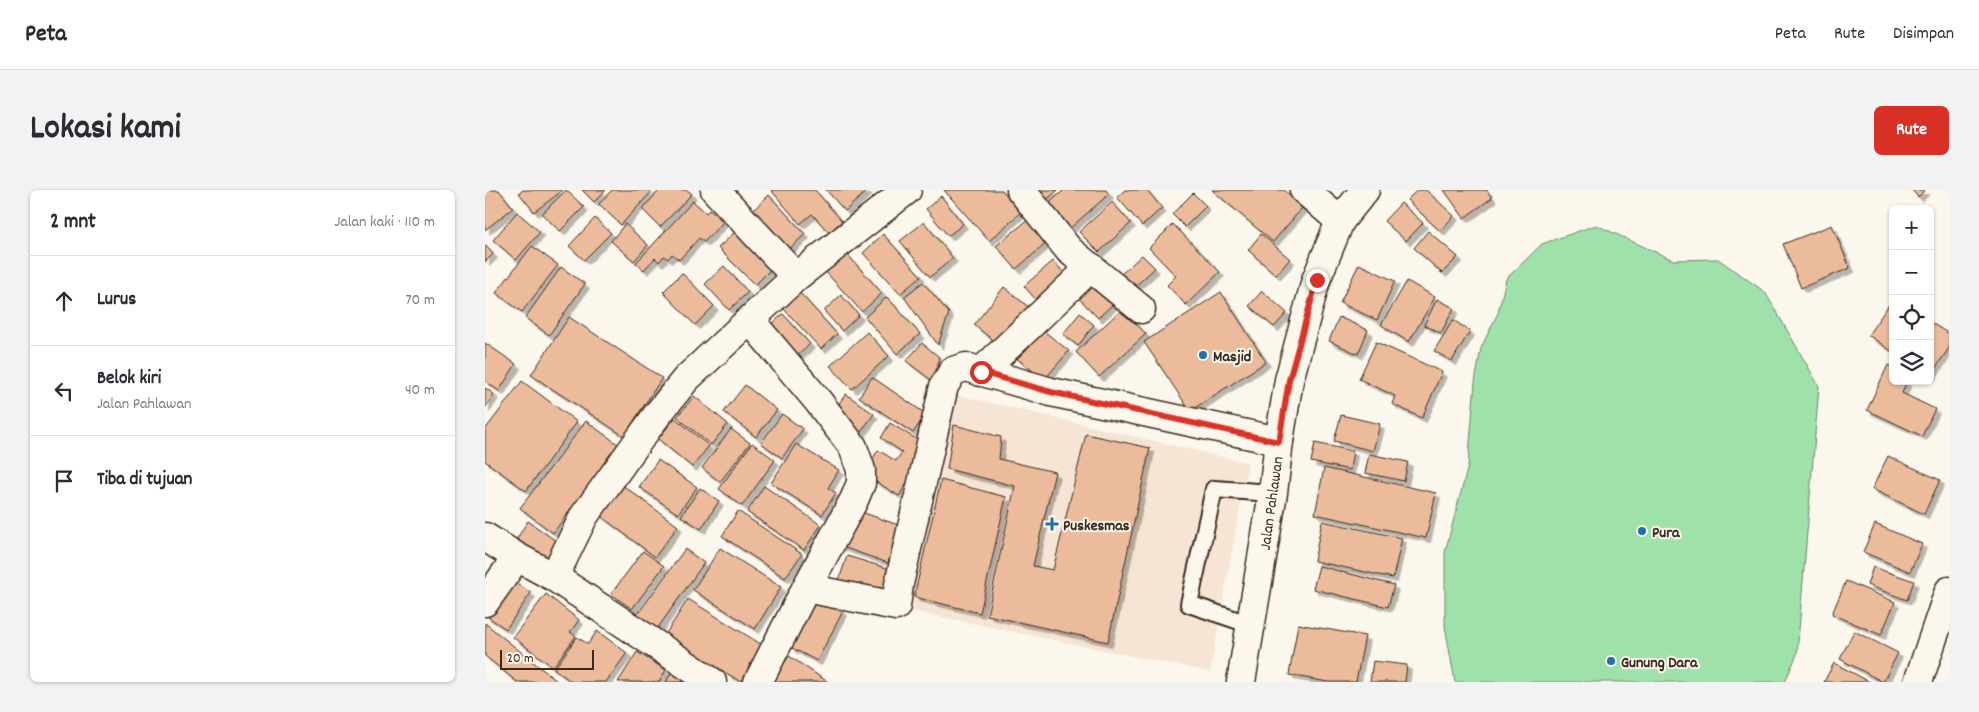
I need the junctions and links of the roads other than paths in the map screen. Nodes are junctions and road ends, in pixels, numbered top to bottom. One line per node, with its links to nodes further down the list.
1 (715, 190): 8 (street)
2 (907, 190): 8 (street)
3 (1021, 190): 7 (street)
4 (1304, 190): 6 (street)
5 (1365, 190): 6 (street, Jalan Pahlawan)
6 (1340, 221): 12 (street, Jalan Pahlawan)
7 (1091, 267): 9 (street); 11 (street)
8 (796, 277): 10 (street)
9 (1141, 309)
10 (749, 320): 16 (street); 17 (street)
11 (981, 372): 12 (street); 17 (street)
12 (1279, 442): 13 (street, Jalan Pahlawan)
13 (1273, 493): 20 (street, Jalan Pahlawan); 20 (lane)
14 (485, 537): 15 (street)
15 (517, 557): 16 (street); 19 (street)
16 (555, 577): 21 (street)
17 (805, 590): 22 (street)
18 (1949, 591): 24 (street)
19 (485, 602)
20 (1251, 625): 23 (street, Jalan Pahlawan)
21 (712, 682)
22 (758, 682)
23 (1241, 682)
24 (1918, 682)

